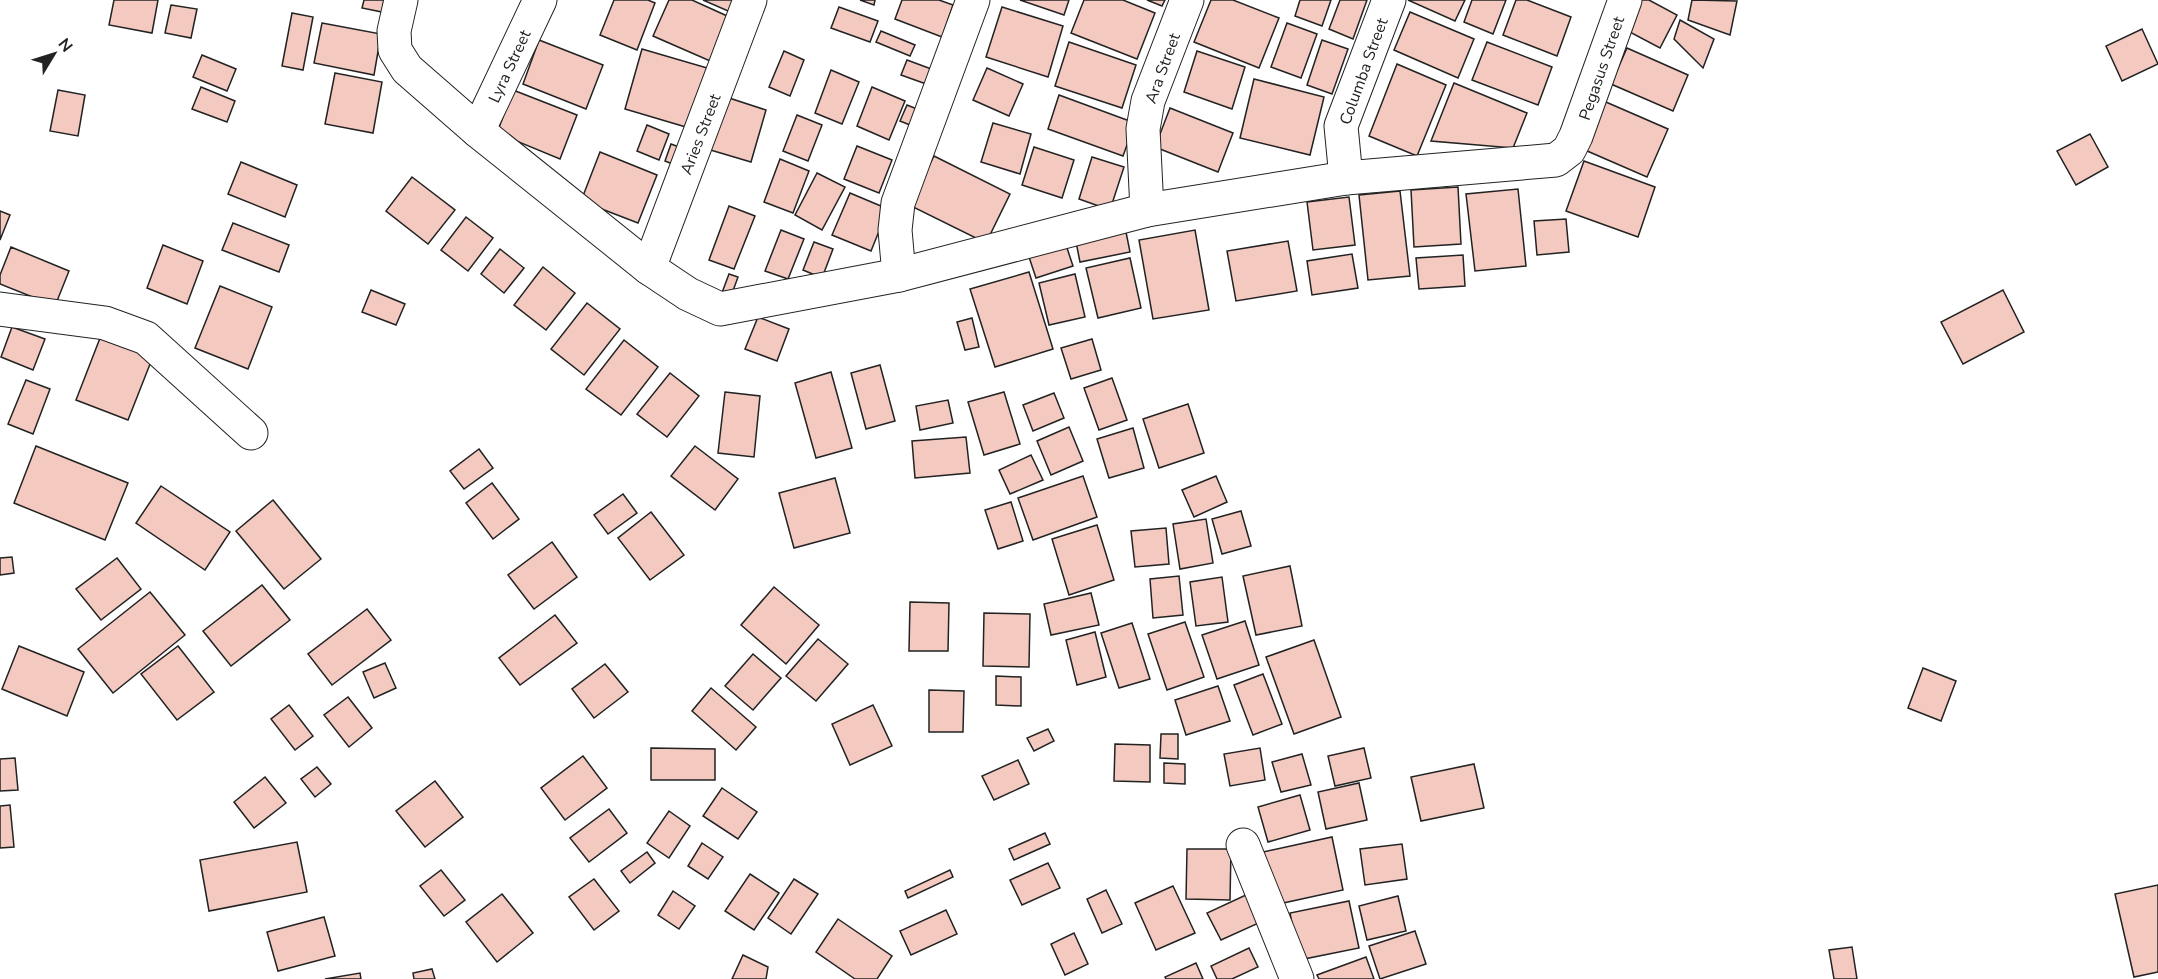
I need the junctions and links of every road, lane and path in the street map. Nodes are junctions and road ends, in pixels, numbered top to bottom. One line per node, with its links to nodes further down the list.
1 (401, 0): 8 (street, Pegasus Street)
2 (540, 0): 8 (street, Lyra Street)
3 (750, 0): 11 (street, Aries Street)
4 (973, 0): 12 (street)
5 (1187, 0): 10 (street, Ara Street)
6 (1389, 0): 9 (street, Columba Street)
7 (1625, 0): 9 (street, Pegasus Street)
8 (478, 131): 11 (street, Pegasus Street)
9 (1346, 178): 10 (street, Pegasus Street)
10 (1147, 210): 12 (street, Pegasus Street)
11 (649, 268): 12 (street, Pegasus Street)
12 (899, 275)
13 (0, 309): 14 (street)
14 (251, 433)
15 (1243, 844): 16 (street)
16 (1296, 979)

